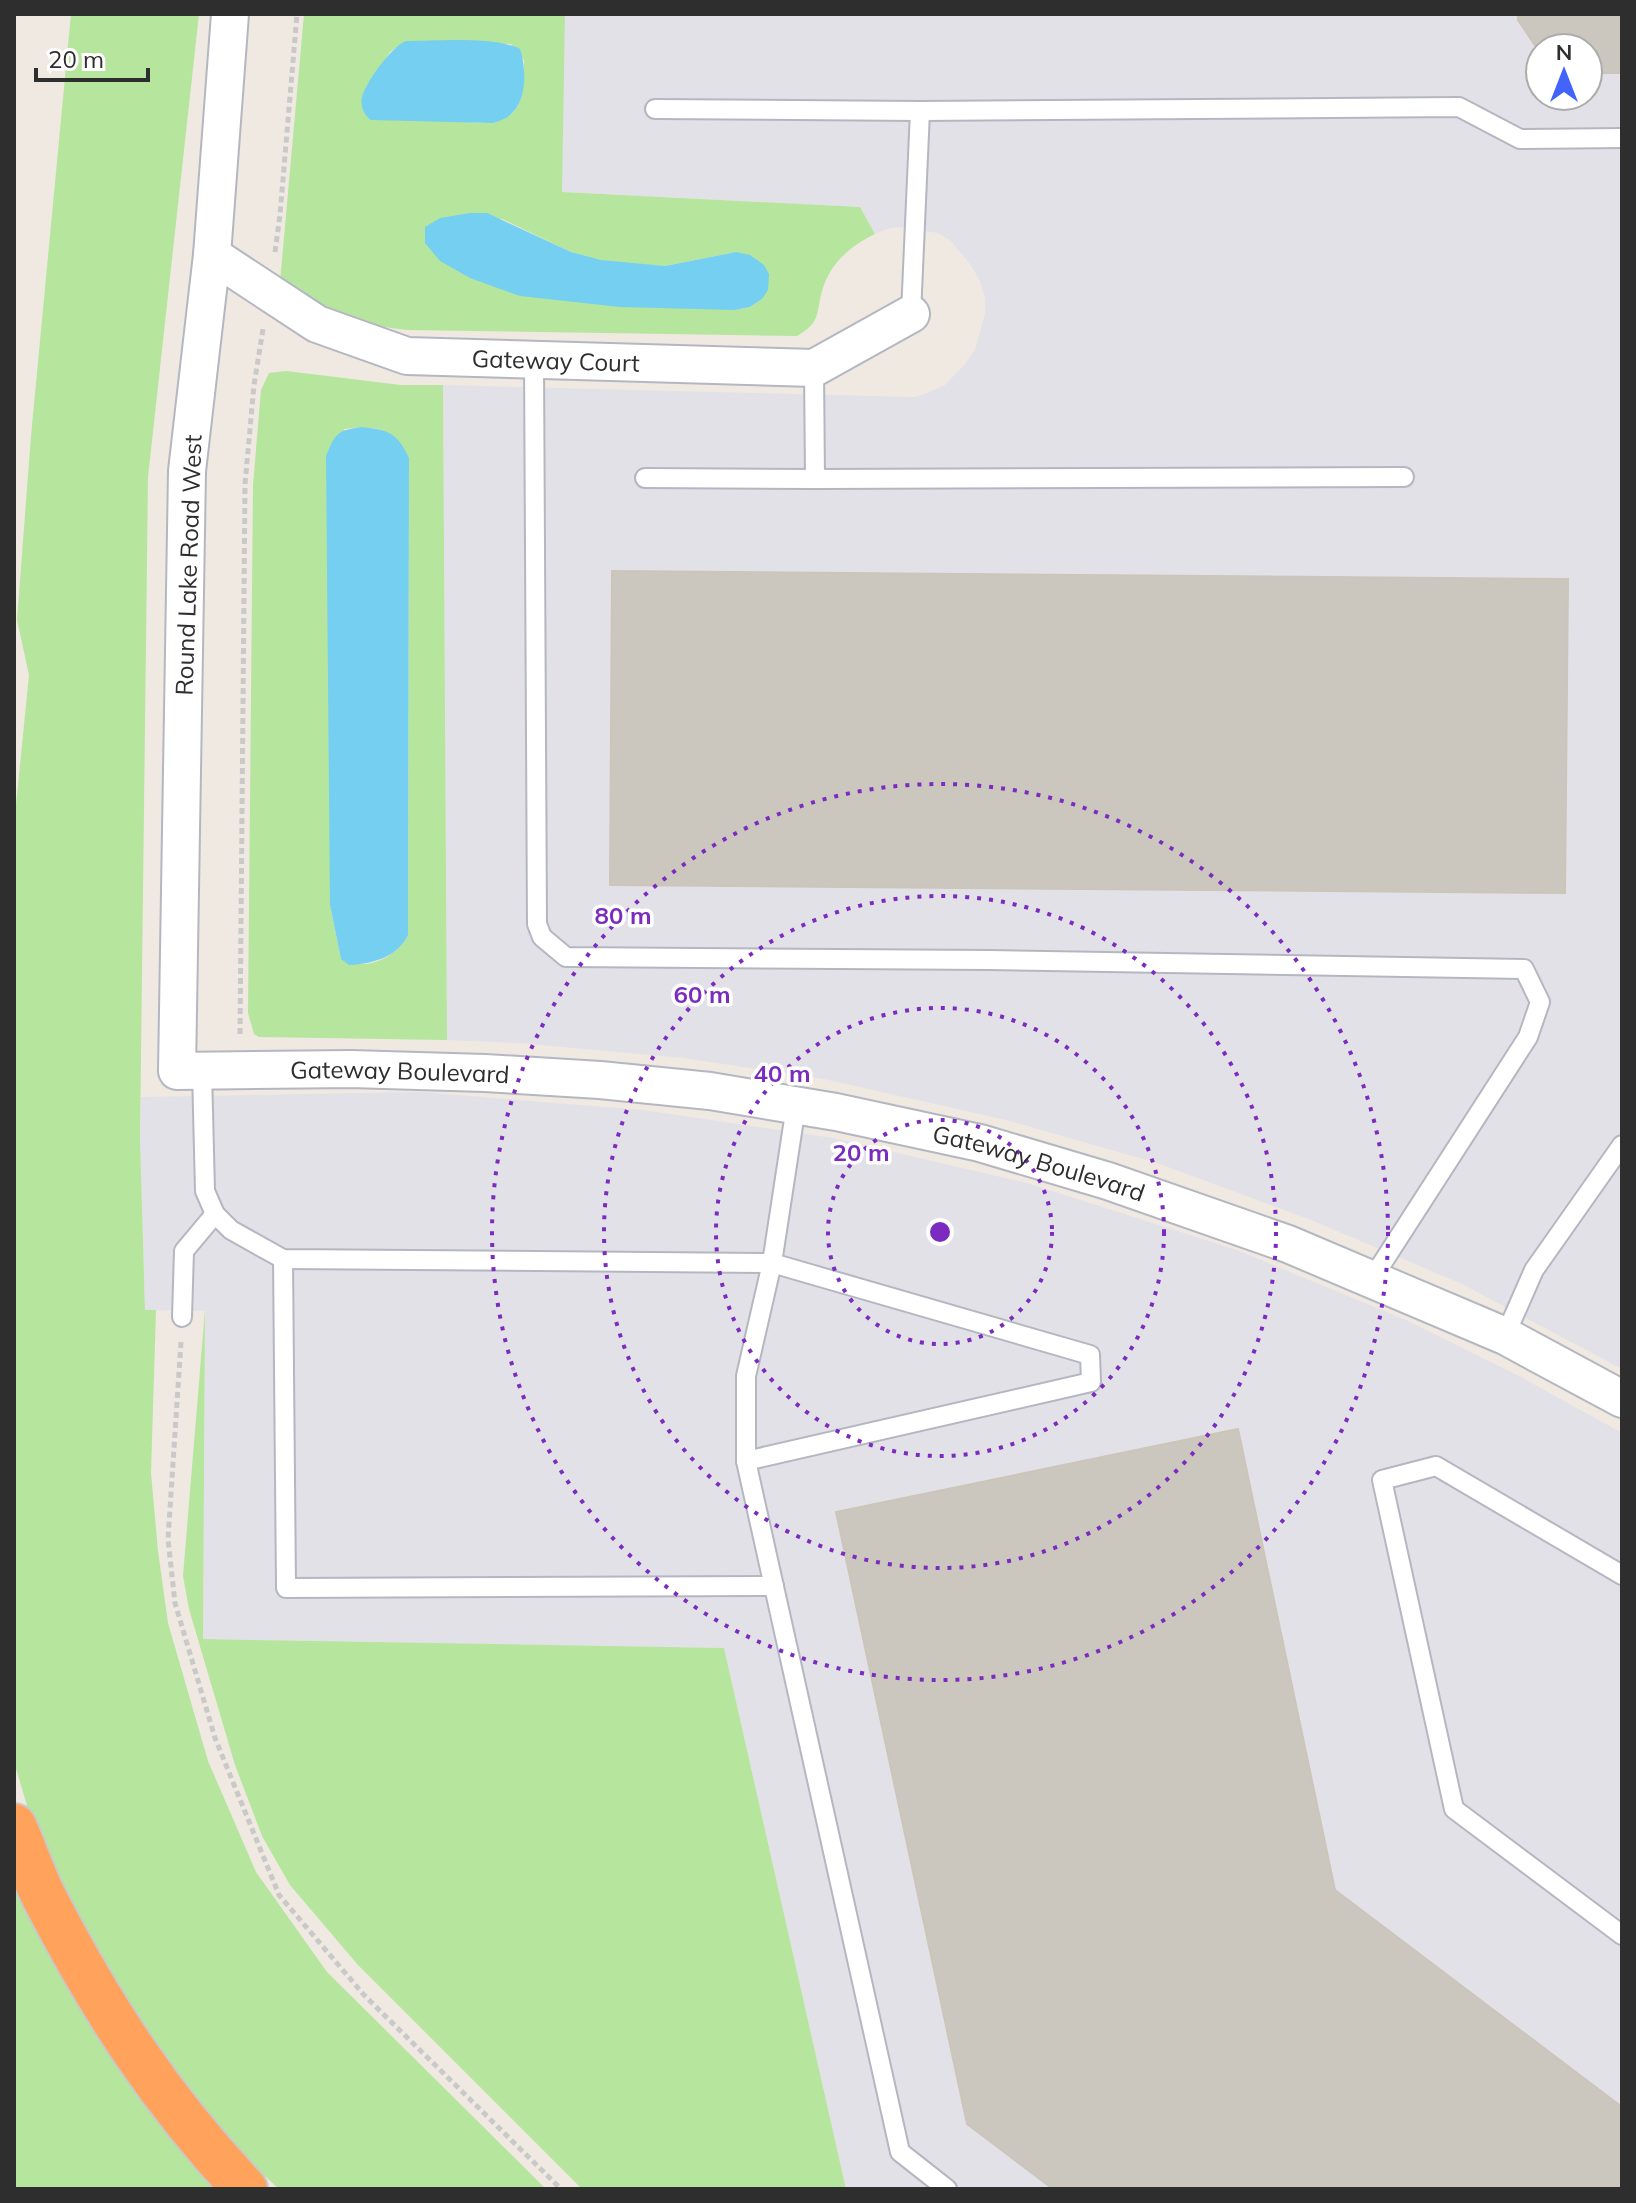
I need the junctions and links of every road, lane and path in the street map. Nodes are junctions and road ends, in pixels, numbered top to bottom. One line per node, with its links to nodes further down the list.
1 (230, 14): 6 (street, Round Lake Road West)
2 (297, 14): 7 (path)
3 (655, 109): 4 (lane)
4 (920, 111): 5 (lane); 8 (lane)
5 (1622, 138)
6 (212, 255): 7 (street, Gateway Court); 14 (street, Round Lake Road West)
7 (268, 293): 9 (street, Gateway Court); 15 (path)
8 (911, 314): 10 (street)
9 (534, 361): 10 (street, Gateway Court); 21 (lane)
10 (814, 368): 13 (lane)
11 (1404, 477): 13 (lane)
12 (645, 478): 13 (lane)
13 (815, 479)
14 (190, 1071): 15 (street, Gateway Boulevard); 18 (lane)
15 (239, 1071): 16 (street, Gateway Boulevard)
16 (796, 1106): 20 (lane); 21 (street, Gateway Boulevard)
17 (1622, 1145): 23 (lane)
18 (215, 1214): 19 (lane); 22 (lane)
19 (283, 1259): 20 (lane); 27 (lane)
20 (772, 1263): 25 (lane); 25 (lane)
21 (1372, 1279): 23 (street, Gateway Boulevard)
22 (182, 1317): 31 (path)
23 (1505, 1336): 24 (street, Gateway Boulevard)
24 (1622, 1399)
25 (746, 1461): 27 (lane)
26 (1622, 1575): 29 (lane)
27 (774, 1586): 32 (lane)
28 (14, 1826): 30 (highway)
29 (1622, 1935)
30 (245, 2189)
31 (561, 2189)
32 (947, 2189)

